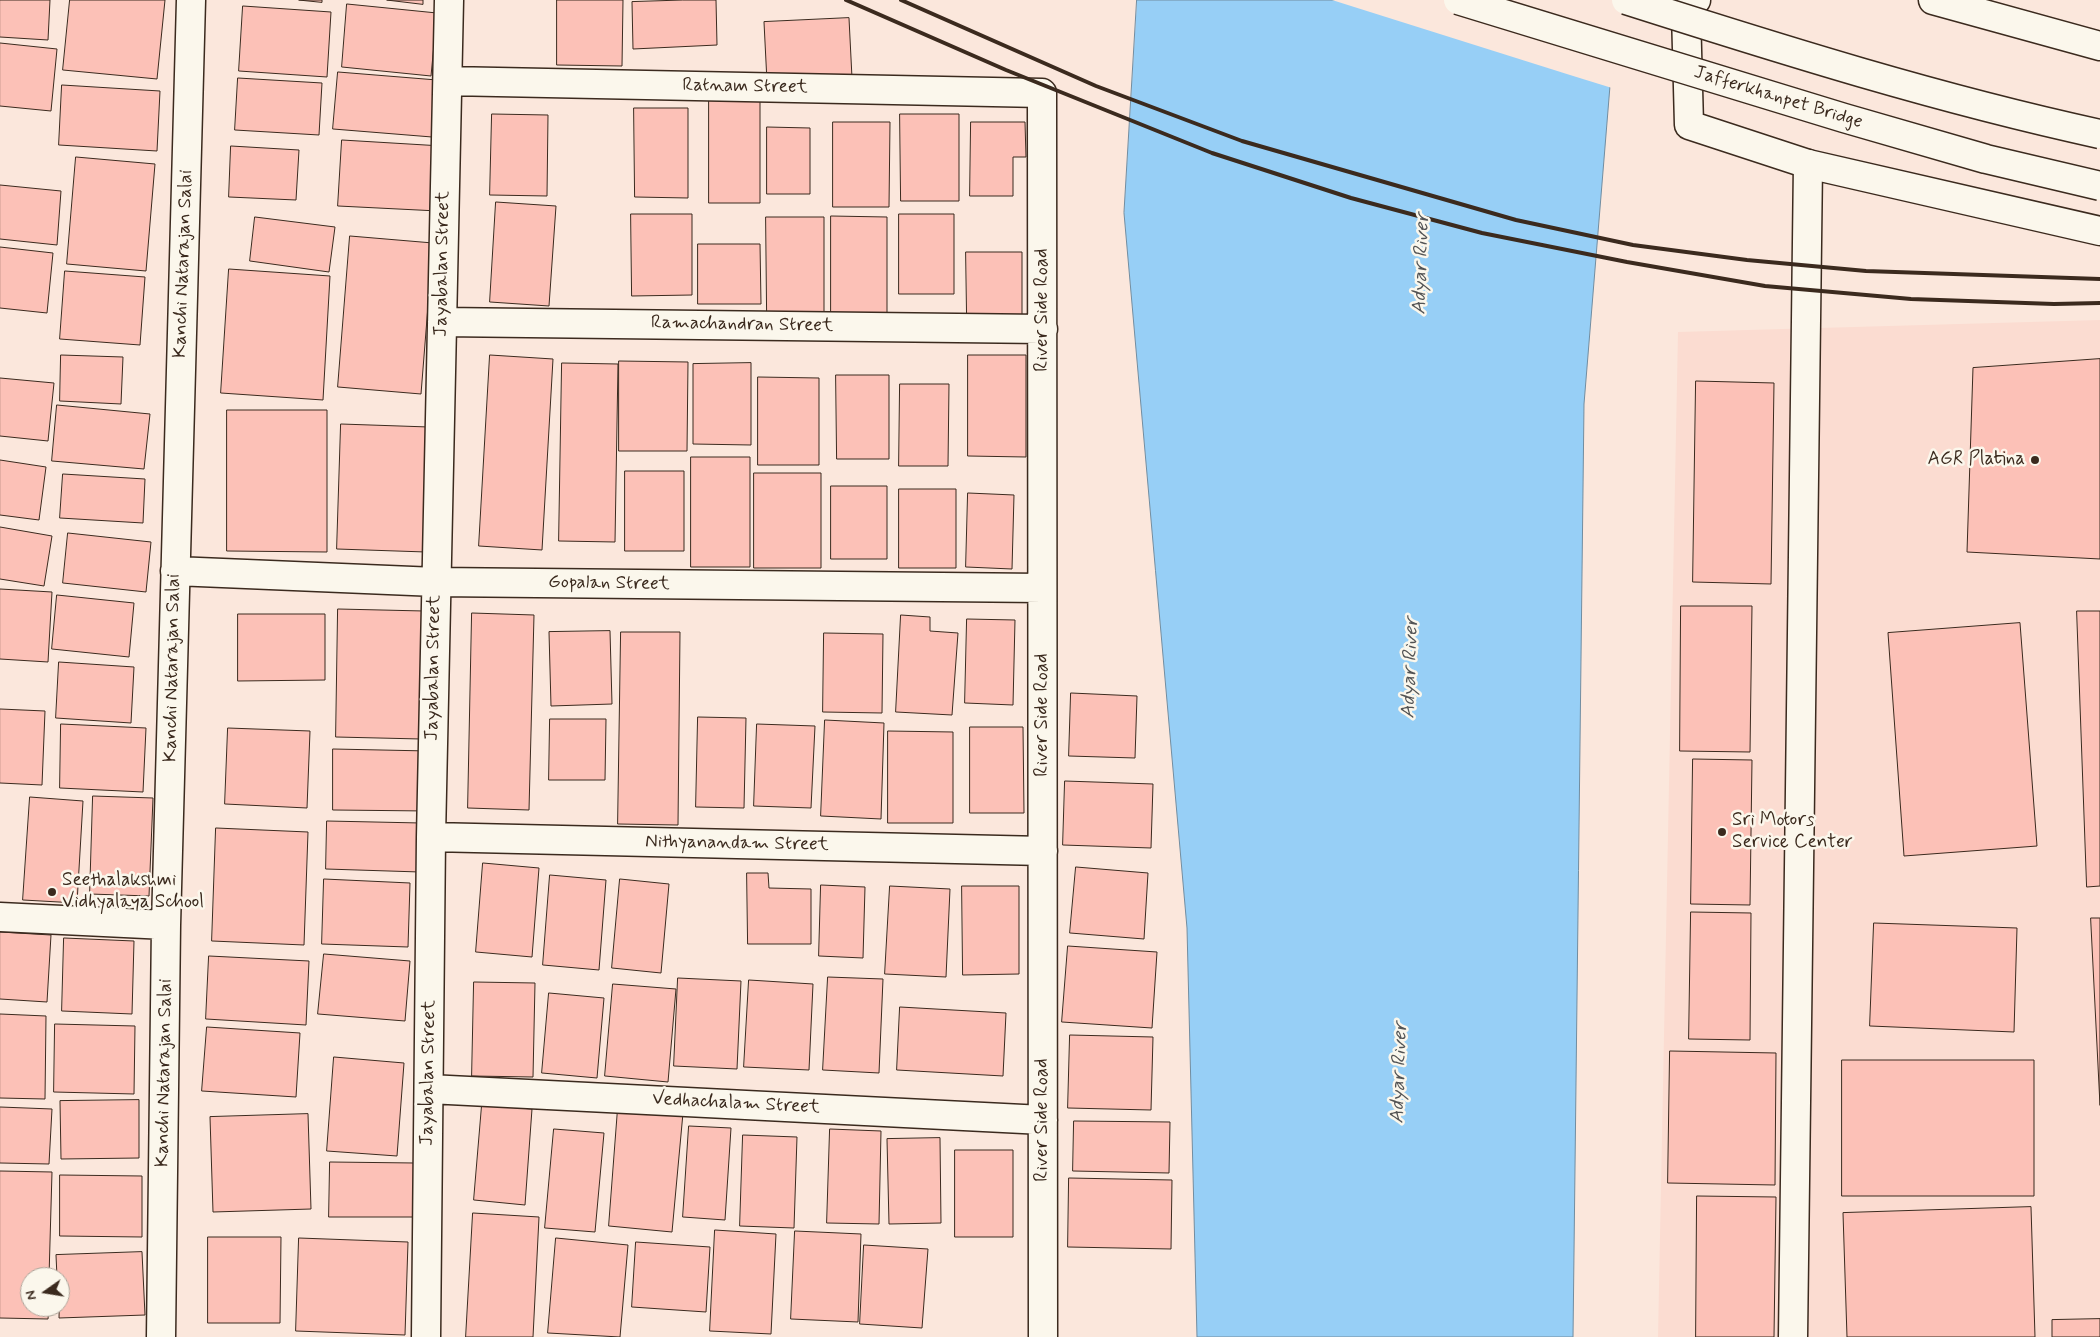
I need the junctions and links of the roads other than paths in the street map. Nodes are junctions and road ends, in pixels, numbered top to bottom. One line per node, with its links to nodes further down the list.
1 (191, 0): 16 (street, Kanchi Natarajan Salai)
2 (449, 0): 8 (street, Jayabalan Street)
3 (1458, 0): 12 (street, Jafferkhanpet Bridge, bridge)
4 (1626, 0): 10 (street, bridge)
5 (1696, 0): 11 (street)
6 (1933, 0): 7 (street)
7 (2100, 46)
8 (448, 81): 9 (street, Ratnam Street); 14 (street, Jayabalan Street)
9 (1042, 93): 15 (street, River Side Road)
10 (2100, 134)
11 (1808, 164): 13 (street); 28 (street)
12 (2100, 186)
13 (2100, 231)
14 (442, 322): 15 (street, Ramachandran Street); 17 (street, Jayabalan Street)
15 (1043, 329): 18 (street, River Side Road)
16 (175, 571): 17 (street, Gopalan Street); 22 (street, Kanchi Natarajan Salai)
17 (436, 582): 18 (street, Gopalan Street); 19 (street, Jayabalan Street)
18 (1042, 588): 20 (street, River Side Road)
19 (431, 837): 20 (street, Nithyanandam Street); 23 (street, Jayabalan Street)
20 (1043, 851): 24 (street, River Side Road)
21 (0, 917): 22 (street)
22 (166, 925): 25 (street, Kanchi Natarajan Salai)
23 (429, 1089): 24 (street, Vedhachalam Street); 26 (street, Jayabalan Street)
24 (1043, 1120): 27 (street, River Side Road)
25 (162, 1337)
26 (426, 1337)
27 (1044, 1337)
28 (1793, 1337)

